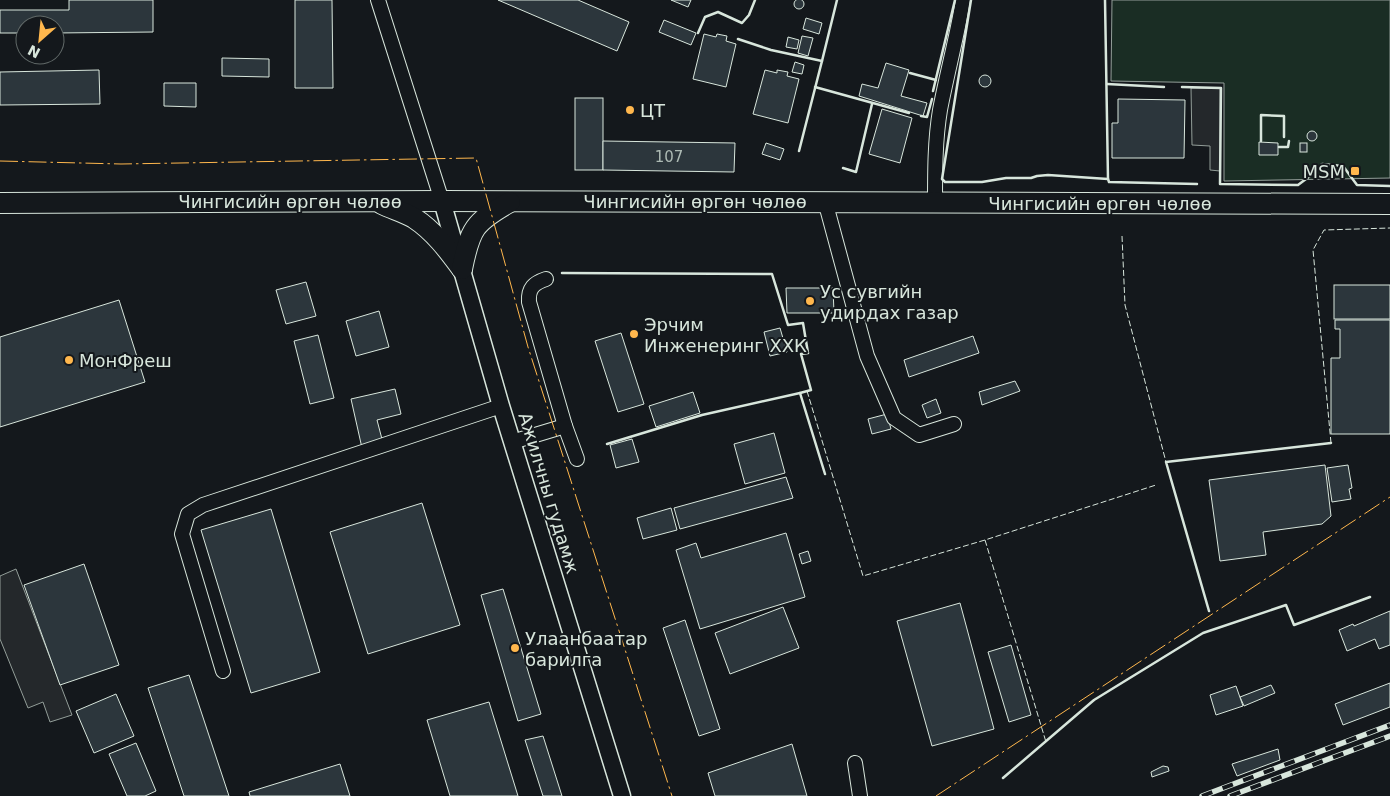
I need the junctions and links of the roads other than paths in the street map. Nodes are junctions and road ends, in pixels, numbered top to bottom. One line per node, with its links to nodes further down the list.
1 (378, 0): 4 (street)
2 (963, 0): 8 (street)
3 (374, 201): 4 (highway, Чингисийн өргөн чөлөө); 7 (highway, Чингисийн өргөн чөлөө); 10 (highway)
4 (442, 201): 5 (highway, Чингисийн өргөн чөлөө); 10 (main road, Ажилчны гудамж)
5 (511, 201): 6 (highway, Чингисийн өргөн чөлөө); 10 (highway)
6 (825, 201): 8 (highway, Чингисийн өргөн чөлөө); 13 (street)
7 (0, 203)
8 (935, 203): 9 (highway, Чингисийн өргөн чөлөө)
9 (1390, 204)
10 (462, 269): 12 (main road, Ажилчны гудамж)
11 (546, 278): 14 (street)
12 (501, 406): 15 (main road, Ажилчны гудамж); 17 (street)
13 (954, 424)
14 (565, 426): 15 (street); 16 (street)
15 (512, 442): 19 (main road, Ажилчны гудамж)
16 (577, 459)
17 (223, 671)
18 (855, 763): 20 (street)
19 (622, 796)
20 (860, 796)

